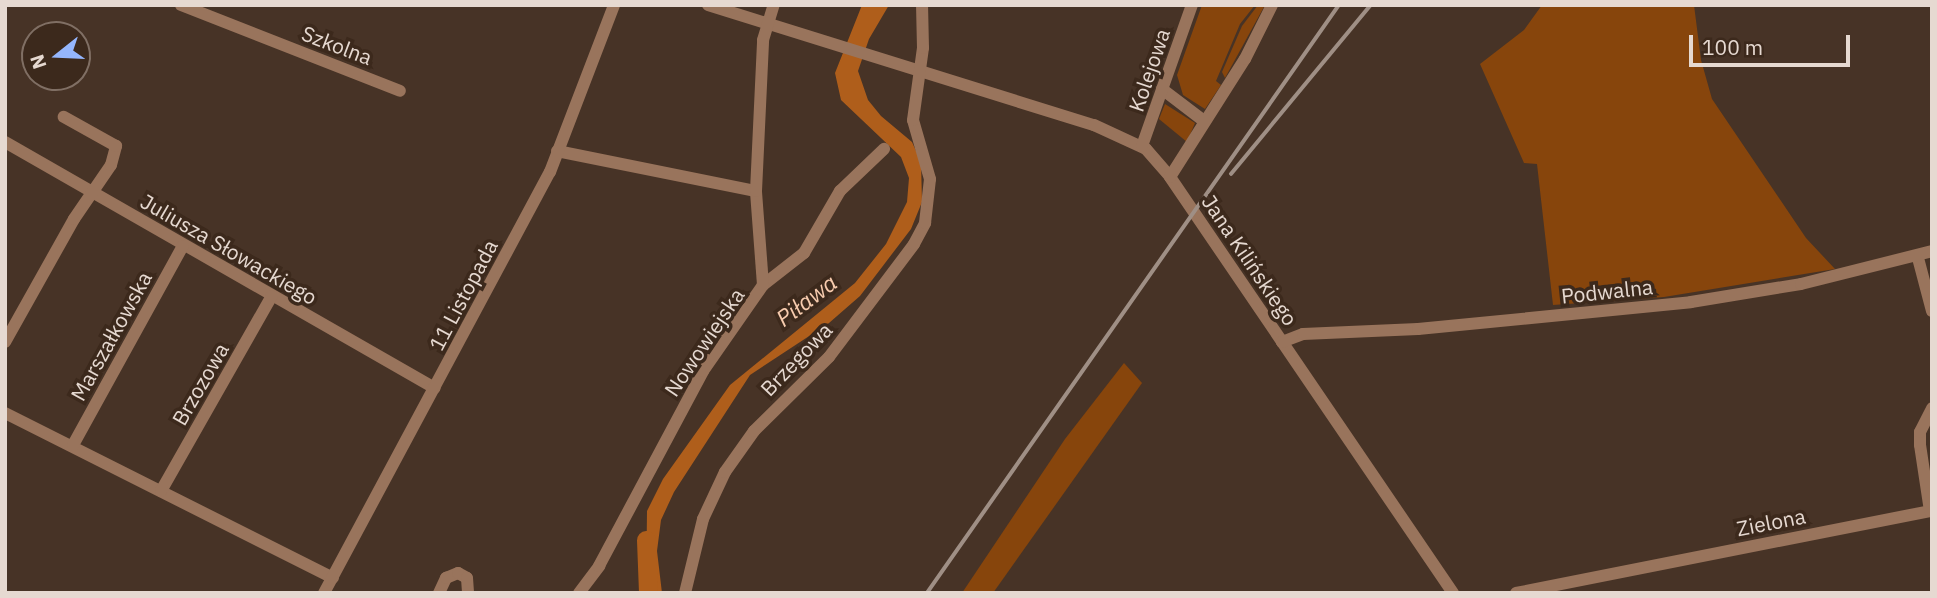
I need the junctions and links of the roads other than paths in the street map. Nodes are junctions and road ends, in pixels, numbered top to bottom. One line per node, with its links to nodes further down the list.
1 (181, 5): 11 (street, Szkolna)
2 (614, 5): 17 (street, 11 Listopada)
3 (708, 5): 8 (street, Jana Kilińskiego)
4 (774, 5): 8 (street, Nowowiejska)
5 (922, 5): 9 (street, Brzegowa)
6 (1192, 5): 10 (street, Kolejowa)
7 (1272, 5): 13 (street)
8 (767, 23): 9 (street, Jana Kilińskiego); 19 (street, Nowowiejska)
9 (920, 73): 15 (street, Jana Kilińskiego); 40 (street, Brzegowa)
10 (1162, 89): 13 (street); 15 (street, Kolejowa)
11 (400, 91)
12 (64, 117): 20 (street)
13 (1204, 121): 18 (street)
14 (5, 142): 20 (street, Juliusza Słowackiego)
15 (1142, 146): 18 (street, Jana Kilińskiego)
16 (884, 149): 24 (street)
17 (557, 151): 19 (street); 29 (street, 11 Listopada)
18 (1170, 177): 28 (street, Jana Kilińskiego)
19 (755, 191): 24 (street, Nowowiejska)
20 (90, 193): 21 (street, Juliusza Słowackiego); 27 (street)
21 (183, 246): 25 (street, Juliusza Słowackiego); 32 (street, Marszałkowska)
22 (1932, 251): 23 (street, Podwalna)
23 (1918, 258): 26 (street); 28 (street, Podwalna)
24 (763, 285): 39 (street, Nowowiejska)
25 (272, 296): 29 (street, Juliusza Słowackiego); 33 (street, Brzozowa)
26 (1932, 311)
27 (5, 342)
28 (1282, 342): 41 (street, Jana Kilińskiego)
29 (435, 388): 35 (street, 11 Listopada)
30 (1932, 408): 34 (street, Zielona)
31 (5, 413): 32 (street)
32 (73, 445): 33 (street)
33 (161, 491): 35 (street)
34 (1930, 511): 42 (street, Zielona)
35 (332, 578): 36 (street, 11 Listopada)
36 (324, 593)
37 (439, 593): 38 (street)
38 (468, 593)
39 (579, 593)
40 (685, 593)
41 (1453, 593)
42 (1516, 593)

